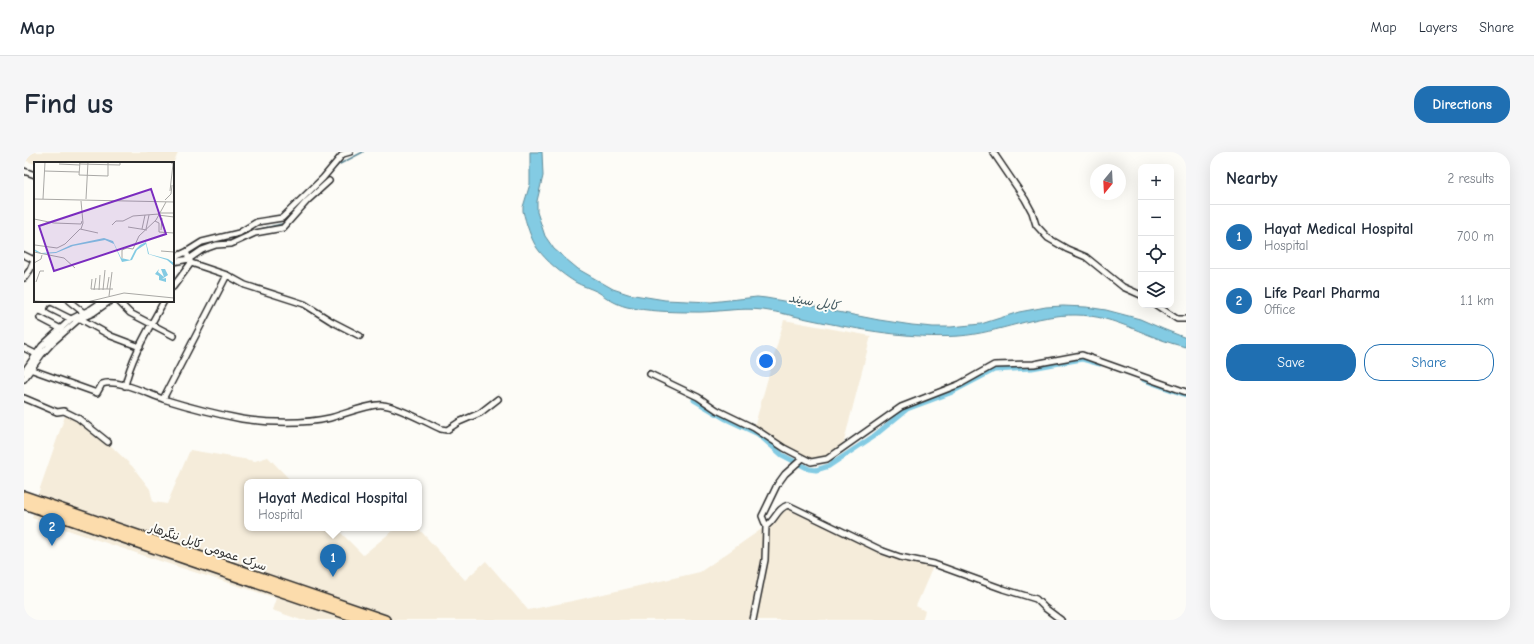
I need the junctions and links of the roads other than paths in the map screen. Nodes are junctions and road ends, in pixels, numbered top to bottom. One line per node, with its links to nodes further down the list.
1 (350, 152): 6 (street)
2 (993, 152): 16 (street)
3 (25, 171): 4 (street)
4 (24, 178)
5 (329, 181): 11 (street)
6 (186, 252): 8 (street); 11 (street)
7 (24, 255): 9 (street)
8 (174, 258)
9 (34, 259)
10 (34, 261): 14 (street)
11 (190, 261): 12 (street); 13 (street); 15 (street)
12 (174, 262)
13 (227, 275): 31 (street); 41 (street)
14 (24, 278)
15 (174, 285)
16 (1138, 294)
17 (70, 302): 24 (street)
18 (101, 302): 24 (street)
19 (109, 302): 27 (street)
20 (119, 302): 28 (street)
21 (163, 302): 28 (street)
22 (1160, 308): 26 (street)
23 (51, 309): 27 (street)
24 (84, 313): 27 (street)
25 (40, 318): 29 (street)
26 (1186, 319)
27 (73, 320): 29 (street); 32 (street)
28 (151, 325): 30 (street); 32 (street)
29 (61, 330): 34 (street); 35 (street)
30 (174, 336)
31 (360, 336)
32 (140, 347): 38 (street)
33 (24, 348): 34 (street)
34 (36, 354): 35 (street)
35 (28, 369): 37 (street); 38 (street)
36 (650, 374): 44 (street)
37 (24, 379)
38 (125, 386): 41 (street)
39 (1186, 392): 44 (street)
40 (24, 398): 43 (street)
41 (163, 399): 42 (street)
42 (498, 400)
43 (108, 442)
44 (803, 458): 48 (street)
45 (24, 496): 47 (highway, سرک عمومی کابل ننگرهار)
46 (24, 504): 47 (highway, سرک عمومی کابل ننگرهار)
47 (72, 517): 49 (highway, سرک عمومی کابل ننگرهار)
48 (765, 524): 51 (street); 52 (street)
49 (368, 618): 50 (highway, سرک عمومی کابل ننگرهار)
50 (386, 620)
51 (752, 620)
52 (1062, 620)

